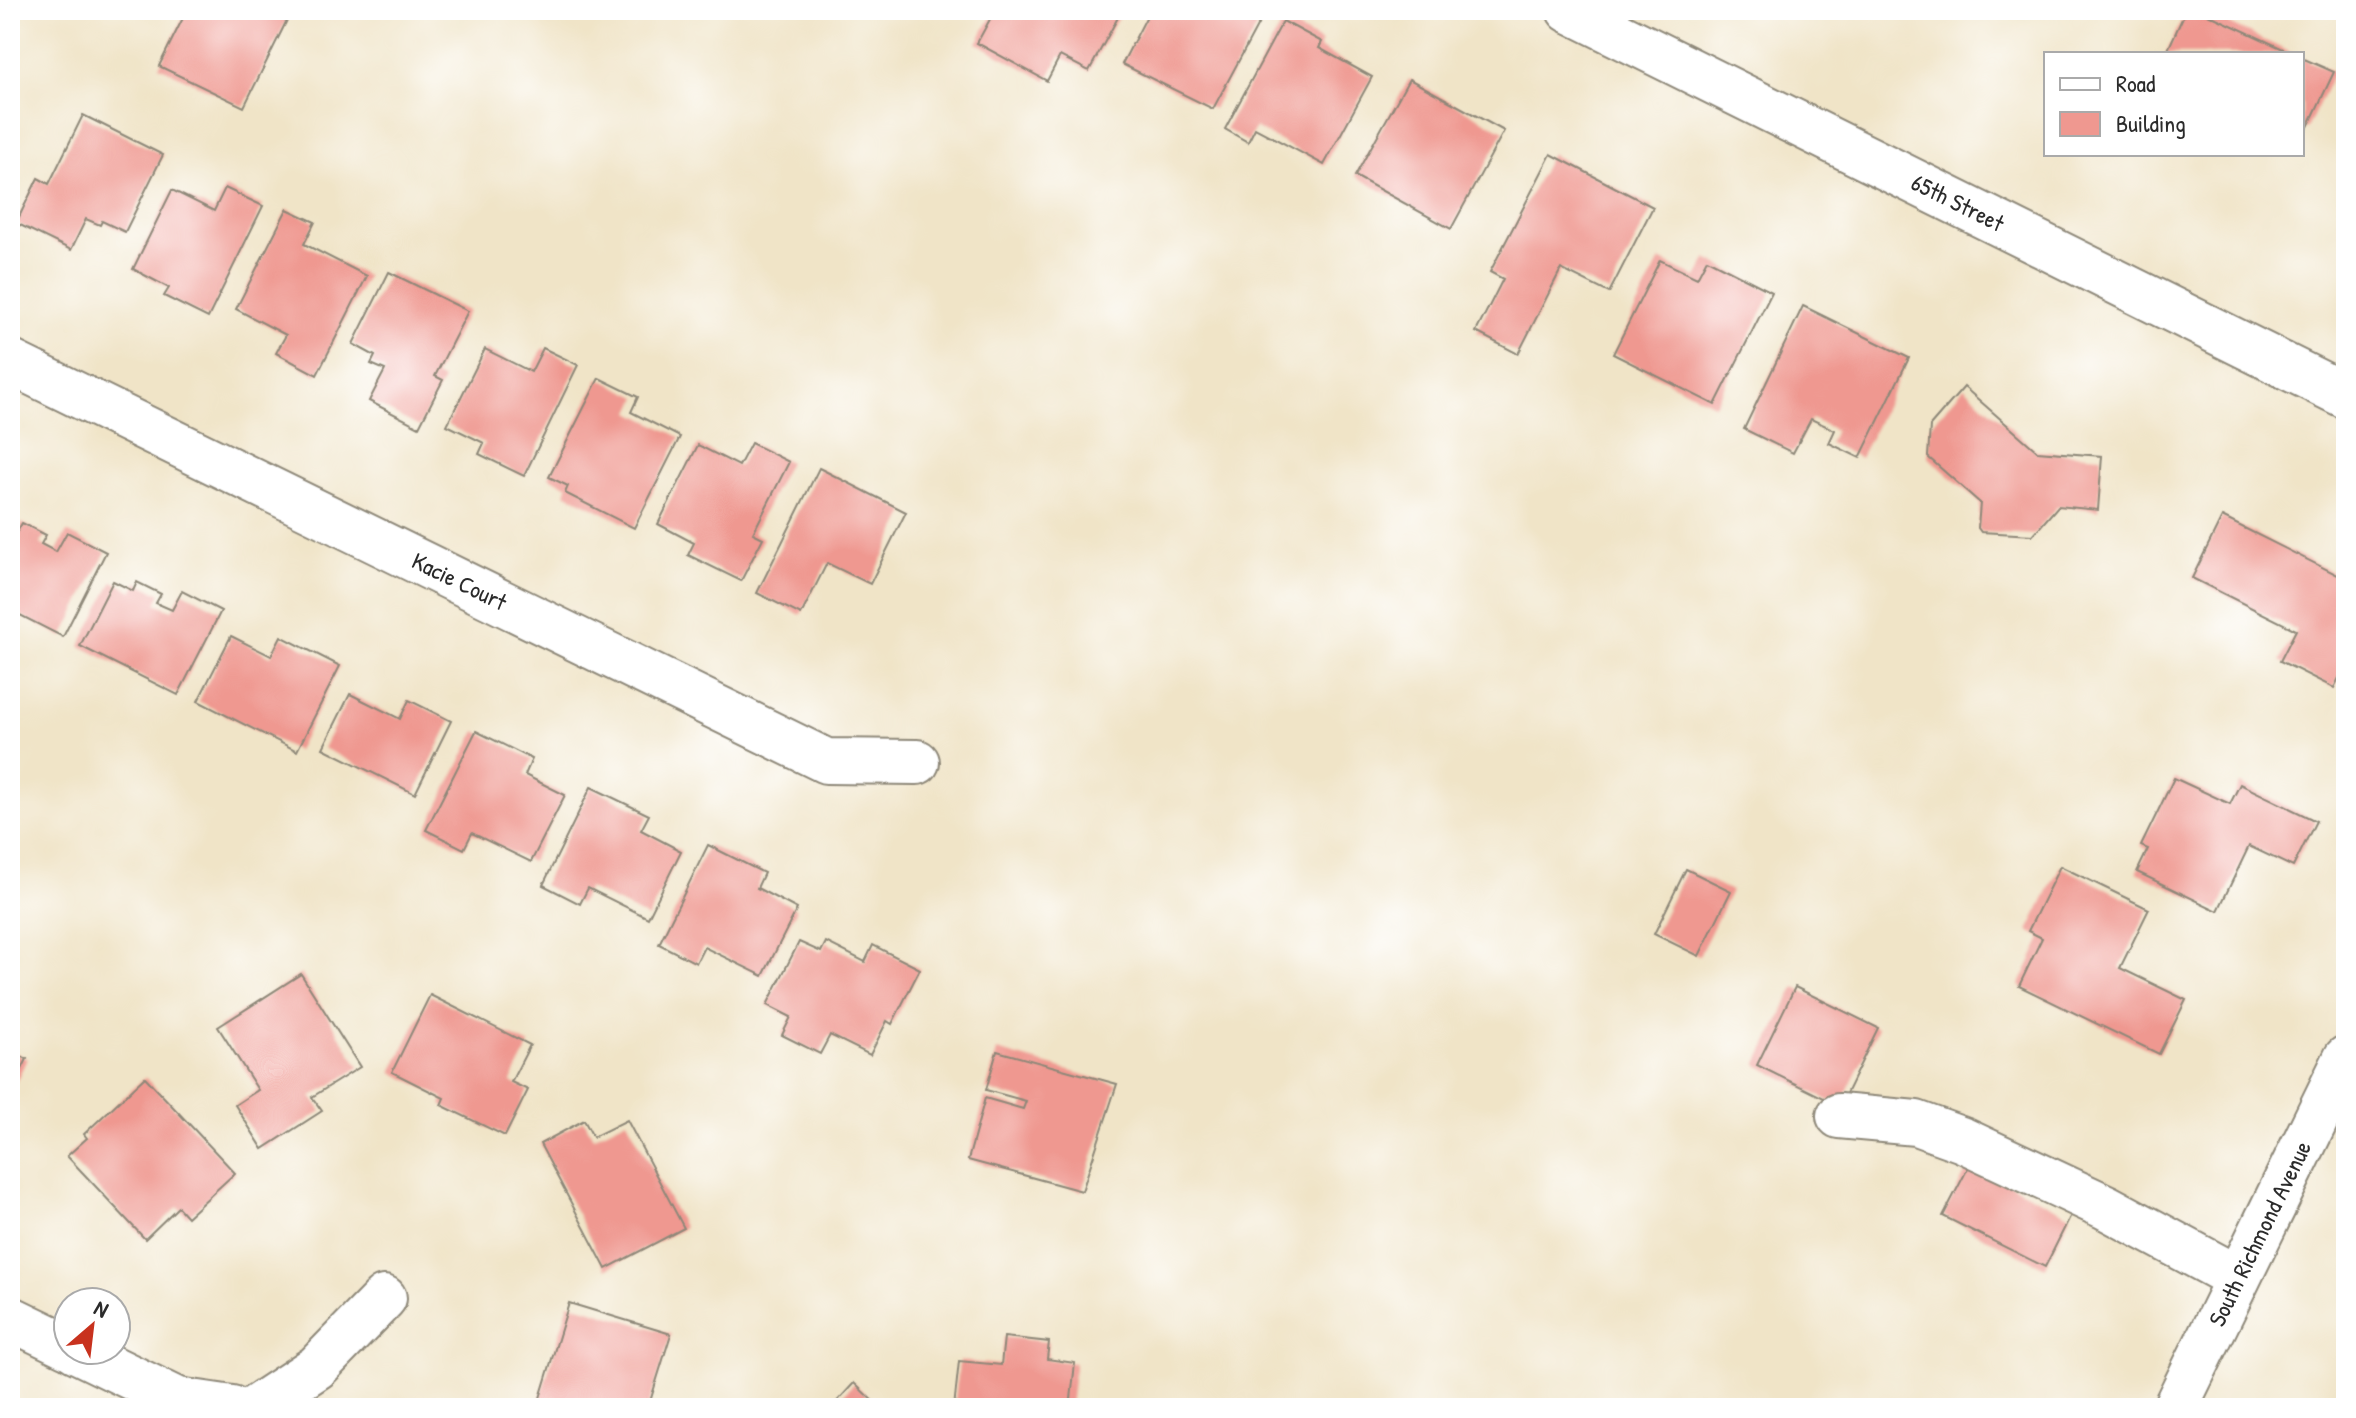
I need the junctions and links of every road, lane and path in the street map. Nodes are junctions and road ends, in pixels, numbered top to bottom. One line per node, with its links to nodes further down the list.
1 (1569, 10): 3 (street, 65th Street)
2 (10, 362): 4 (street, Kacie Court)
3 (2346, 396)
4 (917, 762)
5 (2346, 1058): 7 (street, South Richmond Avenue)
6 (1839, 1116): 7 (street)
7 (2238, 1278): 14 (street, South Richmond Avenue)
8 (384, 1298): 13 (street)
9 (10, 1318): 10 (street)
10 (52, 1338)
11 (108, 1366): 12 (street)
12 (232, 1408)
13 (255, 1408)
14 (2175, 1408)

